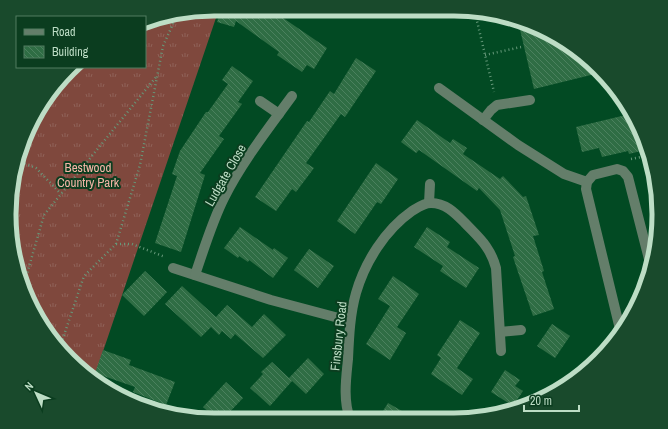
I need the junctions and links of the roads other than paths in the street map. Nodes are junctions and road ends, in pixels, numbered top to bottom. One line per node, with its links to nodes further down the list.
1 (439, 88): 6 (street)
2 (292, 96): 5 (street, Ludgate Close)
3 (530, 100): 6 (street)
4 (260, 101): 5 (street)
5 (279, 114): 12 (street, Ludgate Close)
6 (483, 120): 7 (street)
7 (587, 182): 10 (street); 14 (street)
8 (430, 184): 9 (street)
9 (429, 202): 13 (street, Finsbury Road); 16 (street)
10 (648, 254)
11 (173, 268): 12 (street)
12 (195, 275): 13 (street)
13 (350, 321): 18 (street, Finsbury Road)
14 (619, 325)
15 (520, 330): 16 (street)
16 (500, 332): 17 (street)
17 (501, 351)
18 (347, 413)

